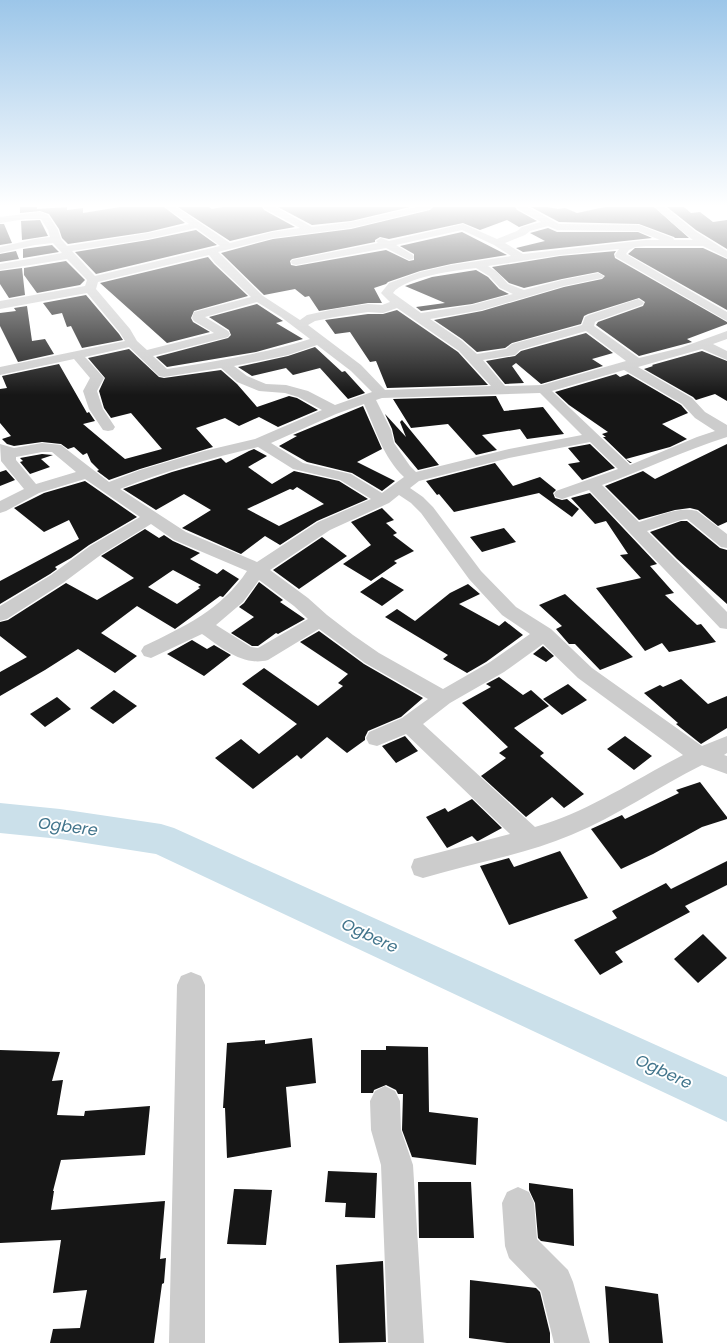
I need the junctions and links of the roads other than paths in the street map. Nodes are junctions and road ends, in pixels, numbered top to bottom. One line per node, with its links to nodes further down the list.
1 (81, 270): 8 (street)
2 (134, 270): 8 (street)
3 (230, 270): 10 (street)
4 (447, 270): 11 (street)
5 (487, 270): 9 (street)
6 (588, 270): 9 (street)
7 (648, 270): 14 (street)
8 (92, 284): 13 (street); 21 (street)
9 (523, 294): 15 (street)
10 (259, 298): 17 (street); 24 (street)
11 (398, 303): 15 (street); 17 (street)
12 (638, 304): 18 (street)
13 (0, 305)
14 (721, 309): 16 (street)
15 (420, 317): 26 (street)
16 (727, 317)
17 (297, 324): 20 (street)
18 (588, 327): 26 (street); 28 (street)
19 (727, 335): 22 (street)
20 (318, 340): 27 (street); 32 (street)
21 (132, 343): 23 (street); 24 (street)
22 (702, 344): 25 (street); 28 (street)
23 (76, 354): 29 (street); 34 (street)
24 (145, 354): 27 (street)
25 (727, 356)
26 (474, 358): 31 (street)
27 (224, 364): 33 (street)
28 (631, 364): 30 (street); 35 (street)
29 (0, 371)
30 (543, 389): 31 (street); 36 (street)
31 (502, 391): 32 (street)
32 (375, 396): 33 (street); 41 (street)
33 (335, 410): 37 (street)
34 (108, 427)
35 (727, 432): 39 (street)
36 (593, 437): 39 (street); 41 (street)
37 (260, 442): 43 (street); 46 (street)
38 (4, 451): 40 (street); 44 (street)
39 (628, 471): 42 (street)
40 (88, 473): 43 (street); 44 (street)
41 (406, 483): 46 (street); 56 (street)
42 (592, 484): 45 (street); 49 (street)
43 (108, 488): 48 (street)
44 (33, 490): 47 (street)
45 (562, 494)
46 (383, 500): 51 (street)
47 (0, 508)
48 (151, 516): 51 (street); 52 (street)
49 (636, 529): 50 (street); 54 (street)
50 (727, 543)
51 (257, 569): 53 (street); 55 (street)
52 (0, 615)
53 (320, 620): 55 (street); 58 (street)
54 (727, 623)
55 (202, 626): 57 (street)
56 (544, 634): 58 (street); 62 (street)
57 (151, 651)
58 (444, 698): 59 (street)
59 (409, 724): 60 (street); 64 (street)
60 (377, 738)
61 (727, 744): 62 (street)
62 (699, 755): 63 (street); 64 (street)
63 (727, 765)
64 (530, 838): 65 (street)
65 (423, 867)
66 (191, 985): 69 (street)
67 (385, 1101): 70 (street)
68 (518, 1202): 71 (street)
69 (187, 1343)
70 (406, 1343)
71 (572, 1343)

